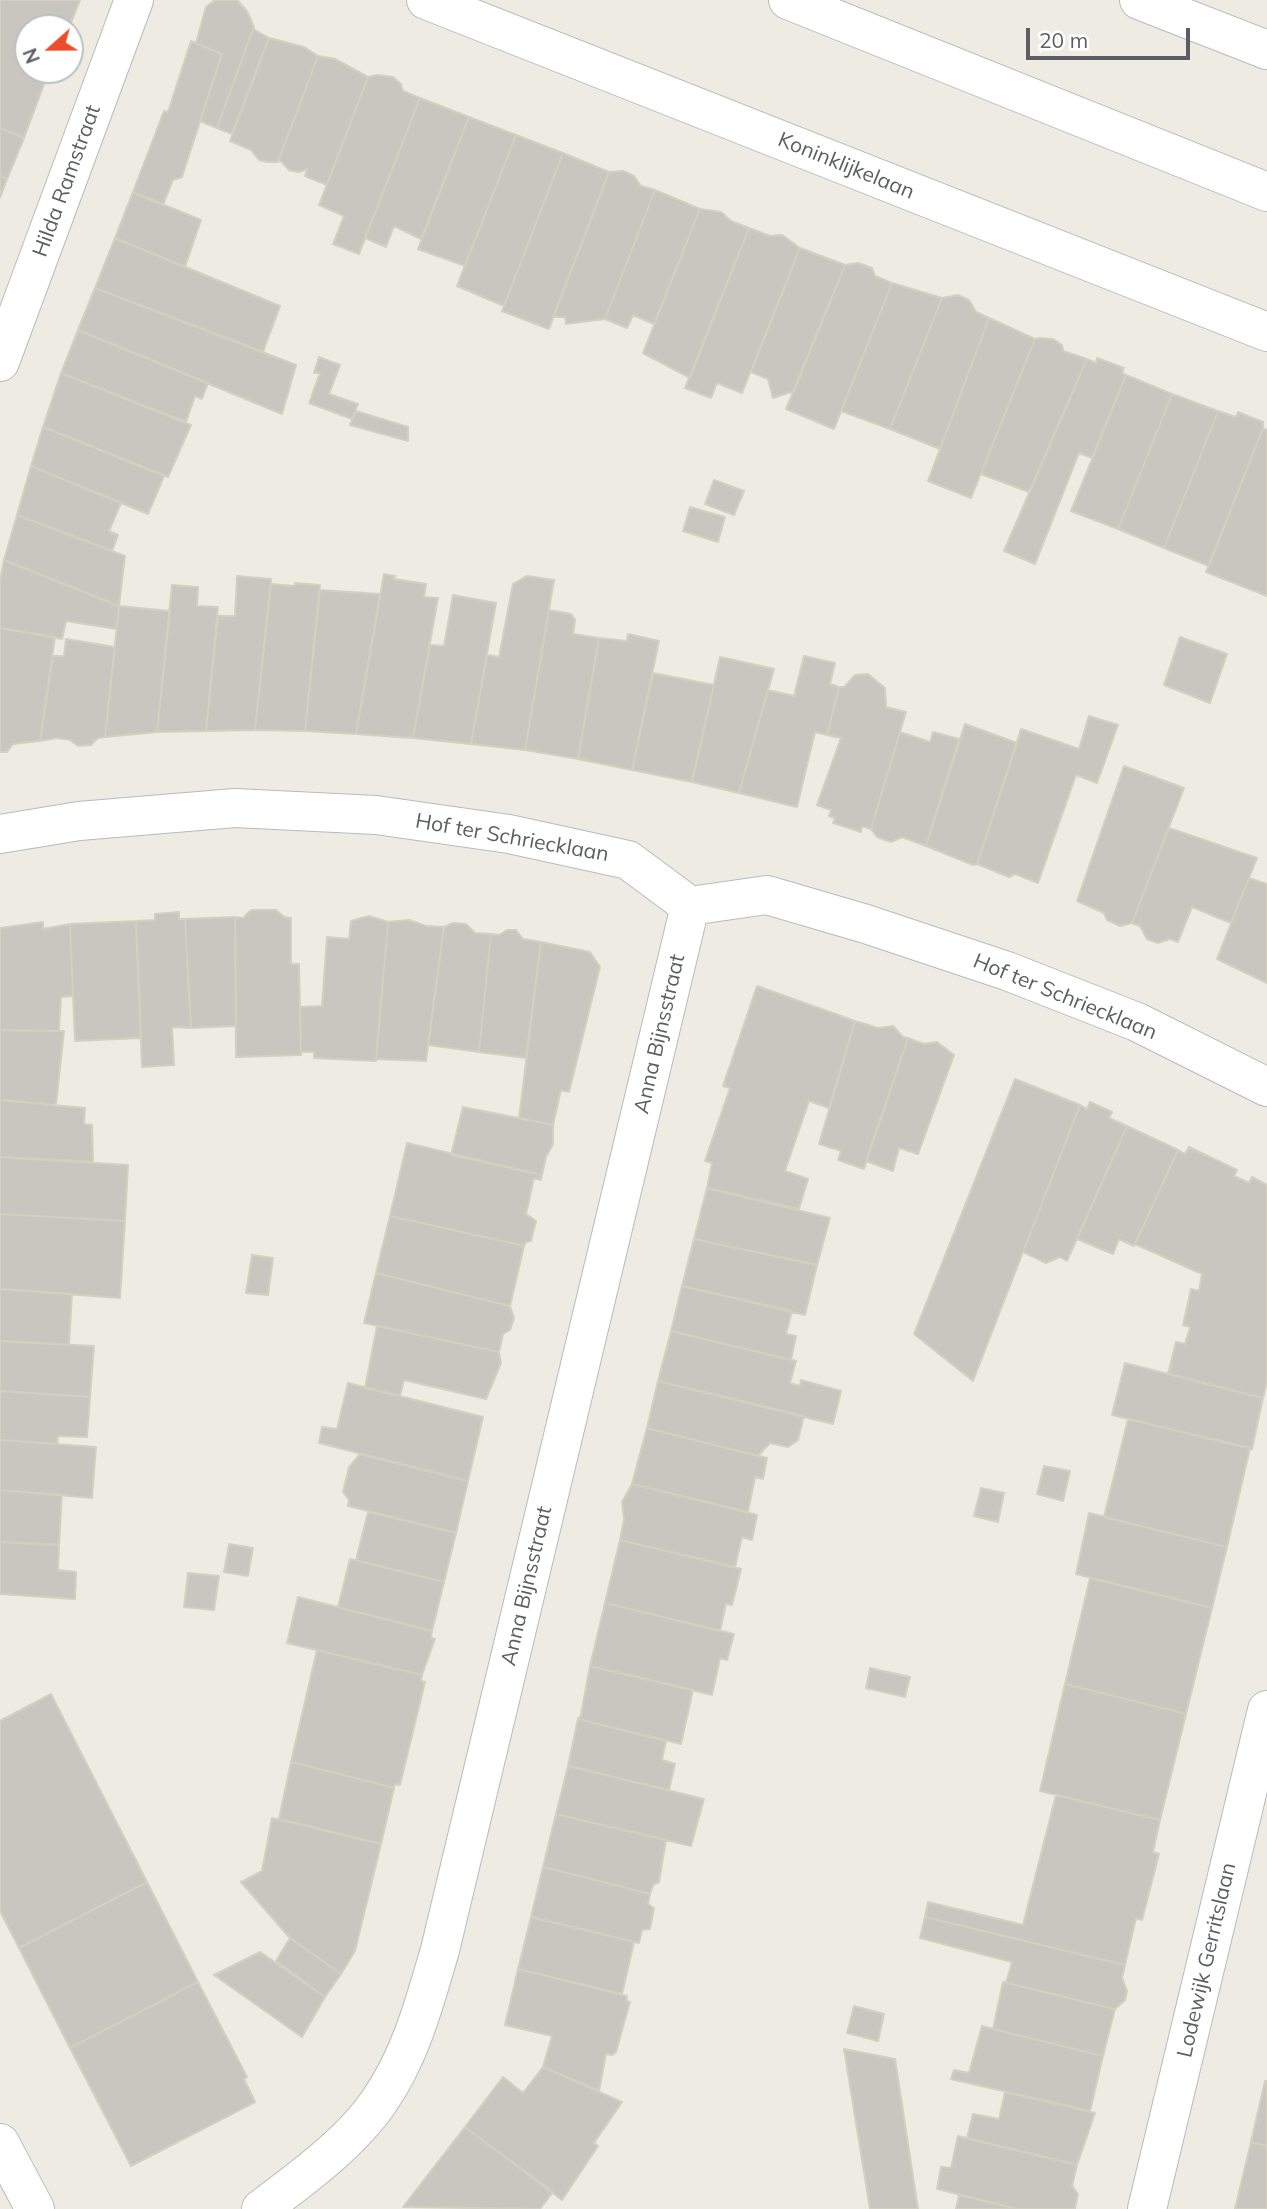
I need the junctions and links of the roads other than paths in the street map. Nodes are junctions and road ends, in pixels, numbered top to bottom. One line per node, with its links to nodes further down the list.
1 (134, 0): 8 (street, Hilda Ramstraat)
2 (426, 0): 7 (street, Koninklijkelaan)
3 (788, 0): 6 (street)
4 (1139, 0): 5 (street)
5 (1267, 50)
6 (1267, 192)
7 (1267, 332)
8 (0, 362)
9 (0, 834): 10 (street, Hof ter Schriecklaan)
10 (690, 906): 11 (street, Hof ter Schriecklaan); 15 (street, Anna Bijnsstraat)
11 (1267, 1087)
12 (1267, 1710): 16 (street, Lodewijk Gerritslaan)
13 (0, 2143): 14 (street)
14 (35, 2209)
15 (261, 2209)
16 (1147, 2209)

